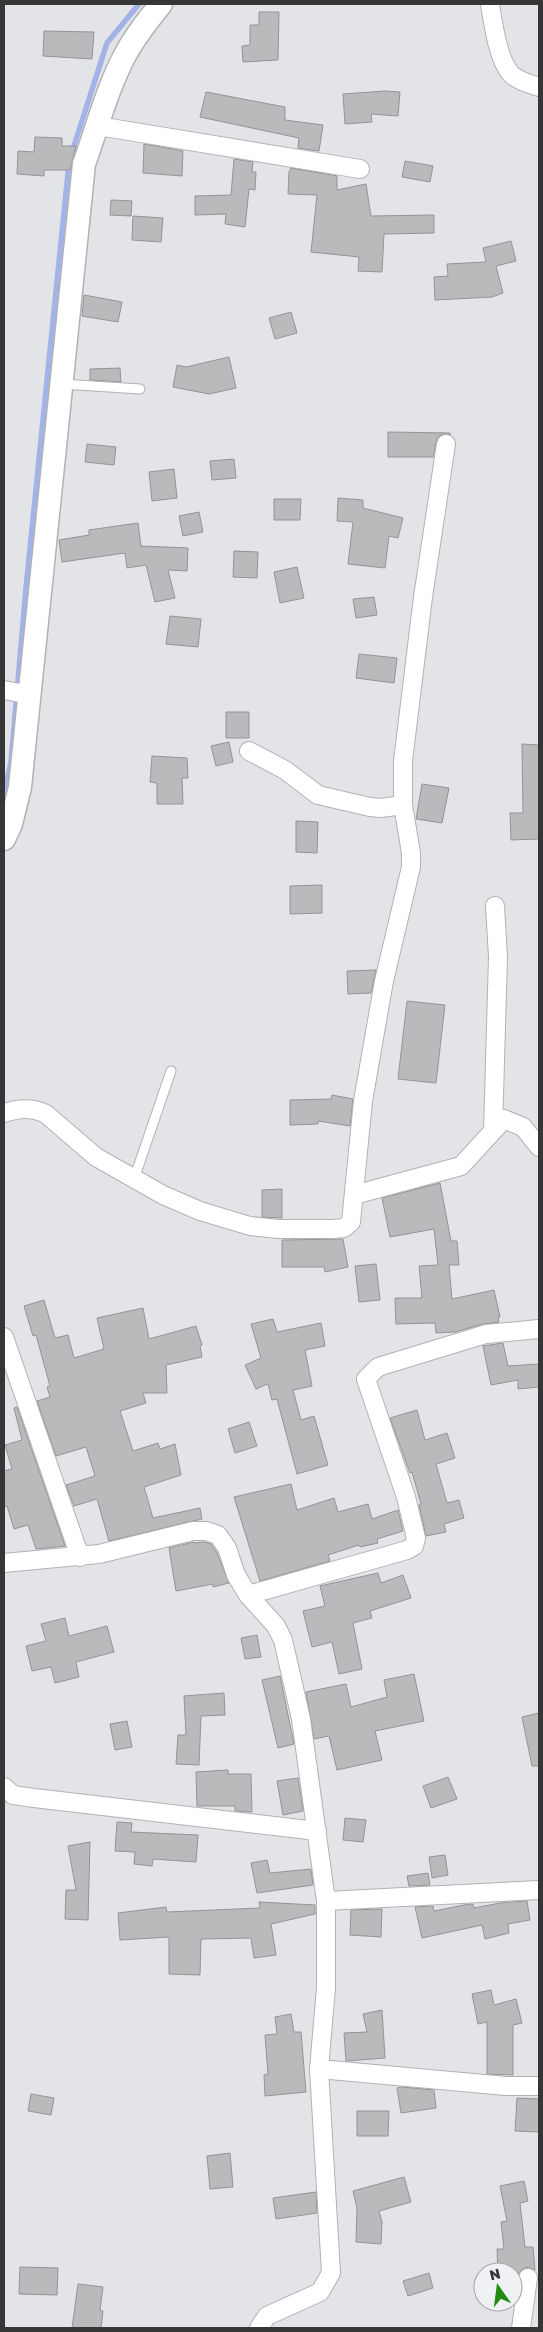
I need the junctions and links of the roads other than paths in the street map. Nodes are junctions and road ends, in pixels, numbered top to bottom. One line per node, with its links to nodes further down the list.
1 (161, 4): 4 (street)
2 (490, 4): 3 (street)
3 (539, 86)
4 (98, 126): 5 (street); 6 (street)
5 (360, 168)
6 (62, 384): 7 (lane); 9 (street)
7 (140, 390)
8 (446, 444): 11 (street)
9 (16, 692): 12 (street)
10 (249, 752): 11 (street)
11 (403, 805): 19 (street)
12 (4, 839)
13 (495, 906): 16 (street)
14 (171, 1071): 18 (lane)
15 (4, 1113): 18 (street)
16 (493, 1131): 17 (street); 19 (street)
17 (539, 1148)
18 (134, 1179): 19 (street)
19 (354, 1195)
20 (539, 1328): 24 (street)
21 (4, 1337): 22 (street)
22 (80, 1556): 23 (street); 24 (street)
23 (4, 1563)
24 (248, 1595): 26 (street)
25 (7, 1793): 26 (street)
26 (317, 1831): 28 (street)
27 (539, 1890): 28 (street)
28 (326, 1901): 29 (street)
29 (319, 2069): 30 (street); 32 (street)
30 (539, 2086)
31 (528, 2278): 33 (street)
32 (259, 2328)
33 (521, 2328)

